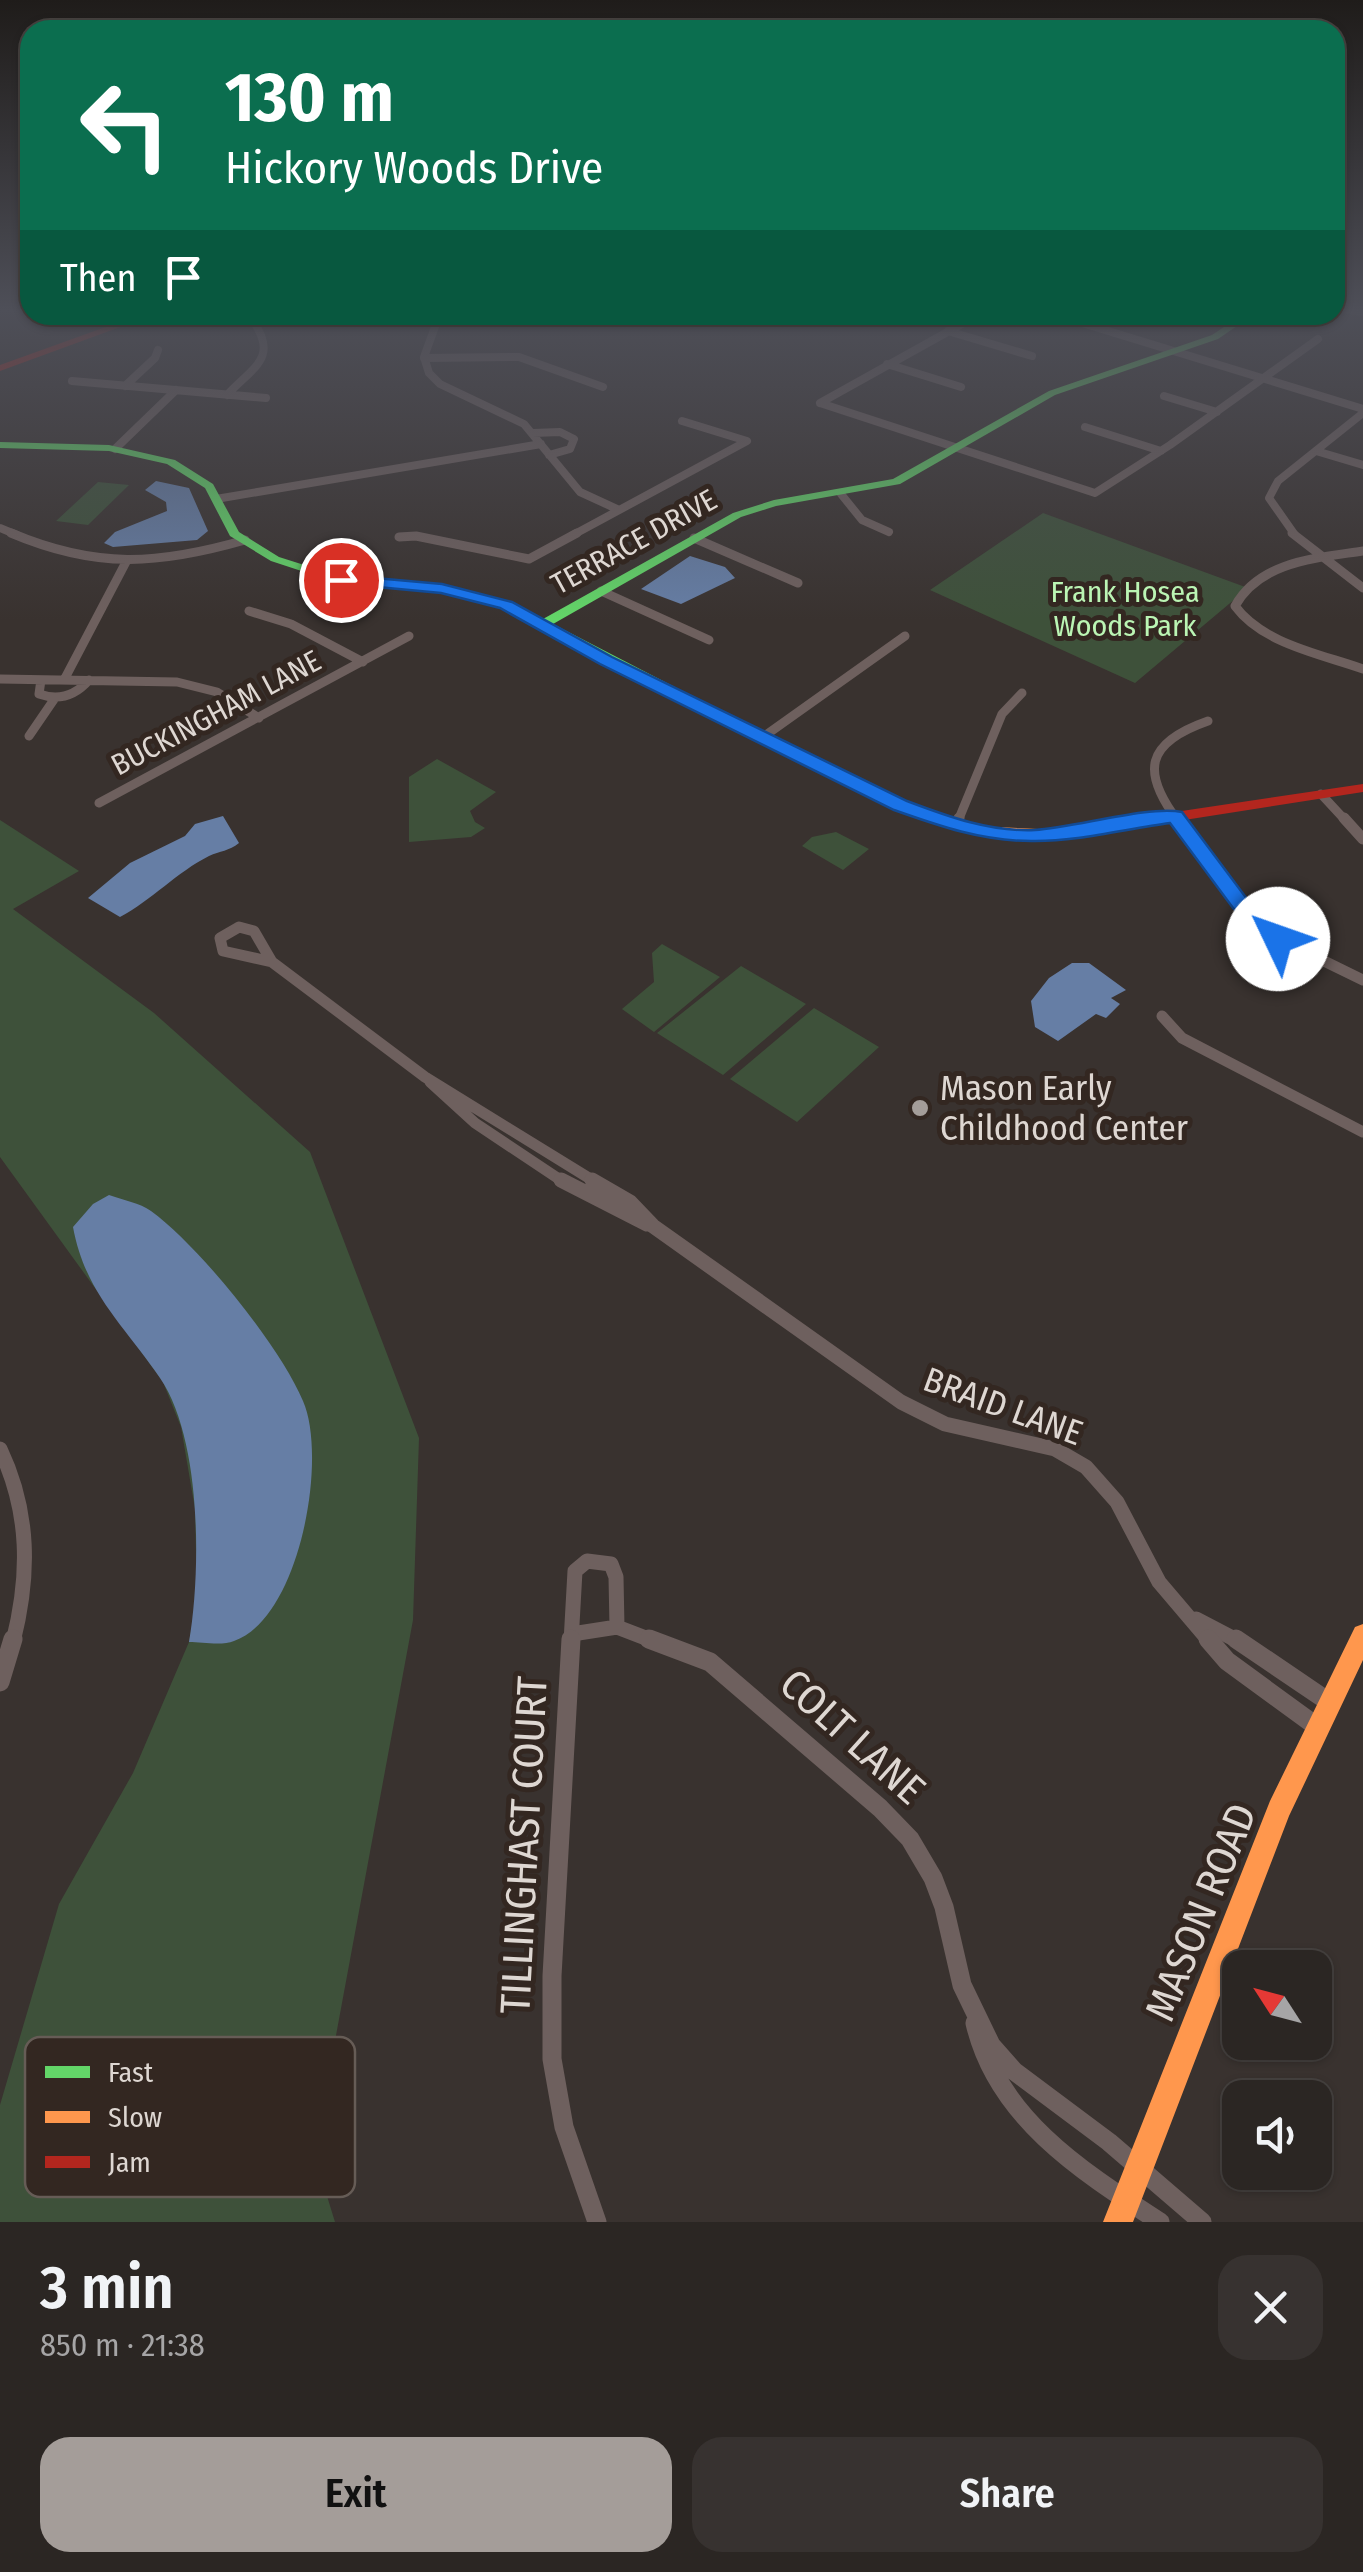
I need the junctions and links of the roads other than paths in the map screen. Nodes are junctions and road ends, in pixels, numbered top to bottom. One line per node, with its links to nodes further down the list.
1 (153, 413): 12 (street)
2 (501, 413): 9 (street)
3 (852, 413): 13 (street)
4 (1018, 413): 13 (street, TERRACE DRIVE)
5 (1216, 413): 15 (street)
6 (1361, 413): 14 (street)
7 (682, 421): 20 (street)
8 (1085, 427): 15 (street)
9 (534, 433): 11 (street); 16 (street)
10 (0, 442): 12 (street)
11 (541, 444): 16 (street); 19 (street)
12 (118, 447): 19 (street)
13 (958, 448): 15 (street); 18 (street, TERRACE DRIVE)
14 (1316, 451): 17 (street); 27 (street)
15 (1161, 452)
16 (550, 455): 20 (street)
17 (1363, 465)
18 (841, 494): 22 (street); 24 (street, TERRACE DRIVE)
19 (221, 498): 25 (street)
20 (619, 510): 23 (street)
21 (0, 528): 28 (street)
22 (889, 532)
23 (399, 536)
24 (694, 538): 29 (street); 31 (street, TERRACE DRIVE)
25 (246, 540): 28 (street); 33 (street)
26 (1363, 552): 27 (street)
27 (1323, 558): 30 (street); 38 (street)
28 (126, 562): 41 (street)
29 (798, 583)
30 (1363, 588)
31 (601, 591): 33 (street, TERRACE DRIVE); 36 (street)
32 (249, 612): 37 (street)
33 (544, 624): 48 (street)
34 (409, 636): 37 (street, BUCKINGHAM LANE)
35 (905, 636): 48 (street)
36 (709, 640)
37 (362, 662): 45 (street, BUCKINGHAM LANE)
38 (1363, 668)
39 (0, 680): 40 (street)
40 (41, 680): 41 (street); 44 (street)
41 (64, 680): 42 (street)
42 (89, 680): 44 (street); 45 (street)
43 (1022, 693): 53 (street)
44 (54, 698): 47 (street)
45 (258, 718): 51 (street, BUCKINGHAM LANE)
46 (1208, 721): 52 (street)
47 (30, 736)
48 (763, 738): 53 (street)
49 (1363, 788): 50 (street)
50 (1322, 794): 52 (street); 54 (street)
51 (99, 804)
52 (1175, 816): 53 (street); 56 (street)
53 (956, 825)
54 (1363, 839)
55 (272, 962): 60 (street, BRAID LANE)
56 (1363, 980)
57 (1162, 1016): 58 (street)
58 (1363, 1132)
59 (0, 1449): 64 (street)
60 (1189, 1616): 65 (street, BRAID LANE); 66 (street, BRAID LANE)
61 (616, 1627): 62 (street, COLT LANE); 62 (street, TILLINGHAST COURT); 67 (street, COLT LANE)
62 (572, 1634): 70 (street, TILLINGHAST COURT)
63 (1363, 1635): 65 (street, MASON ROAD)
64 (0, 1682)
65 (1329, 1702): 66 (street, MASON ROAD)
66 (1316, 1726): 68 (street, MASON ROAD)
67 (974, 2016): 68 (street, COLT LANE); 69 (street, COLT LANE)
68 (1138, 2167): 69 (street, MASON ROAD); 73 (street, COLT LANE)
69 (1126, 2200): 71 (street, MASON ROAD); 72 (street, COLT LANE)
70 (597, 2222)
71 (1118, 2222)
72 (1160, 2222)
73 (1202, 2222)

